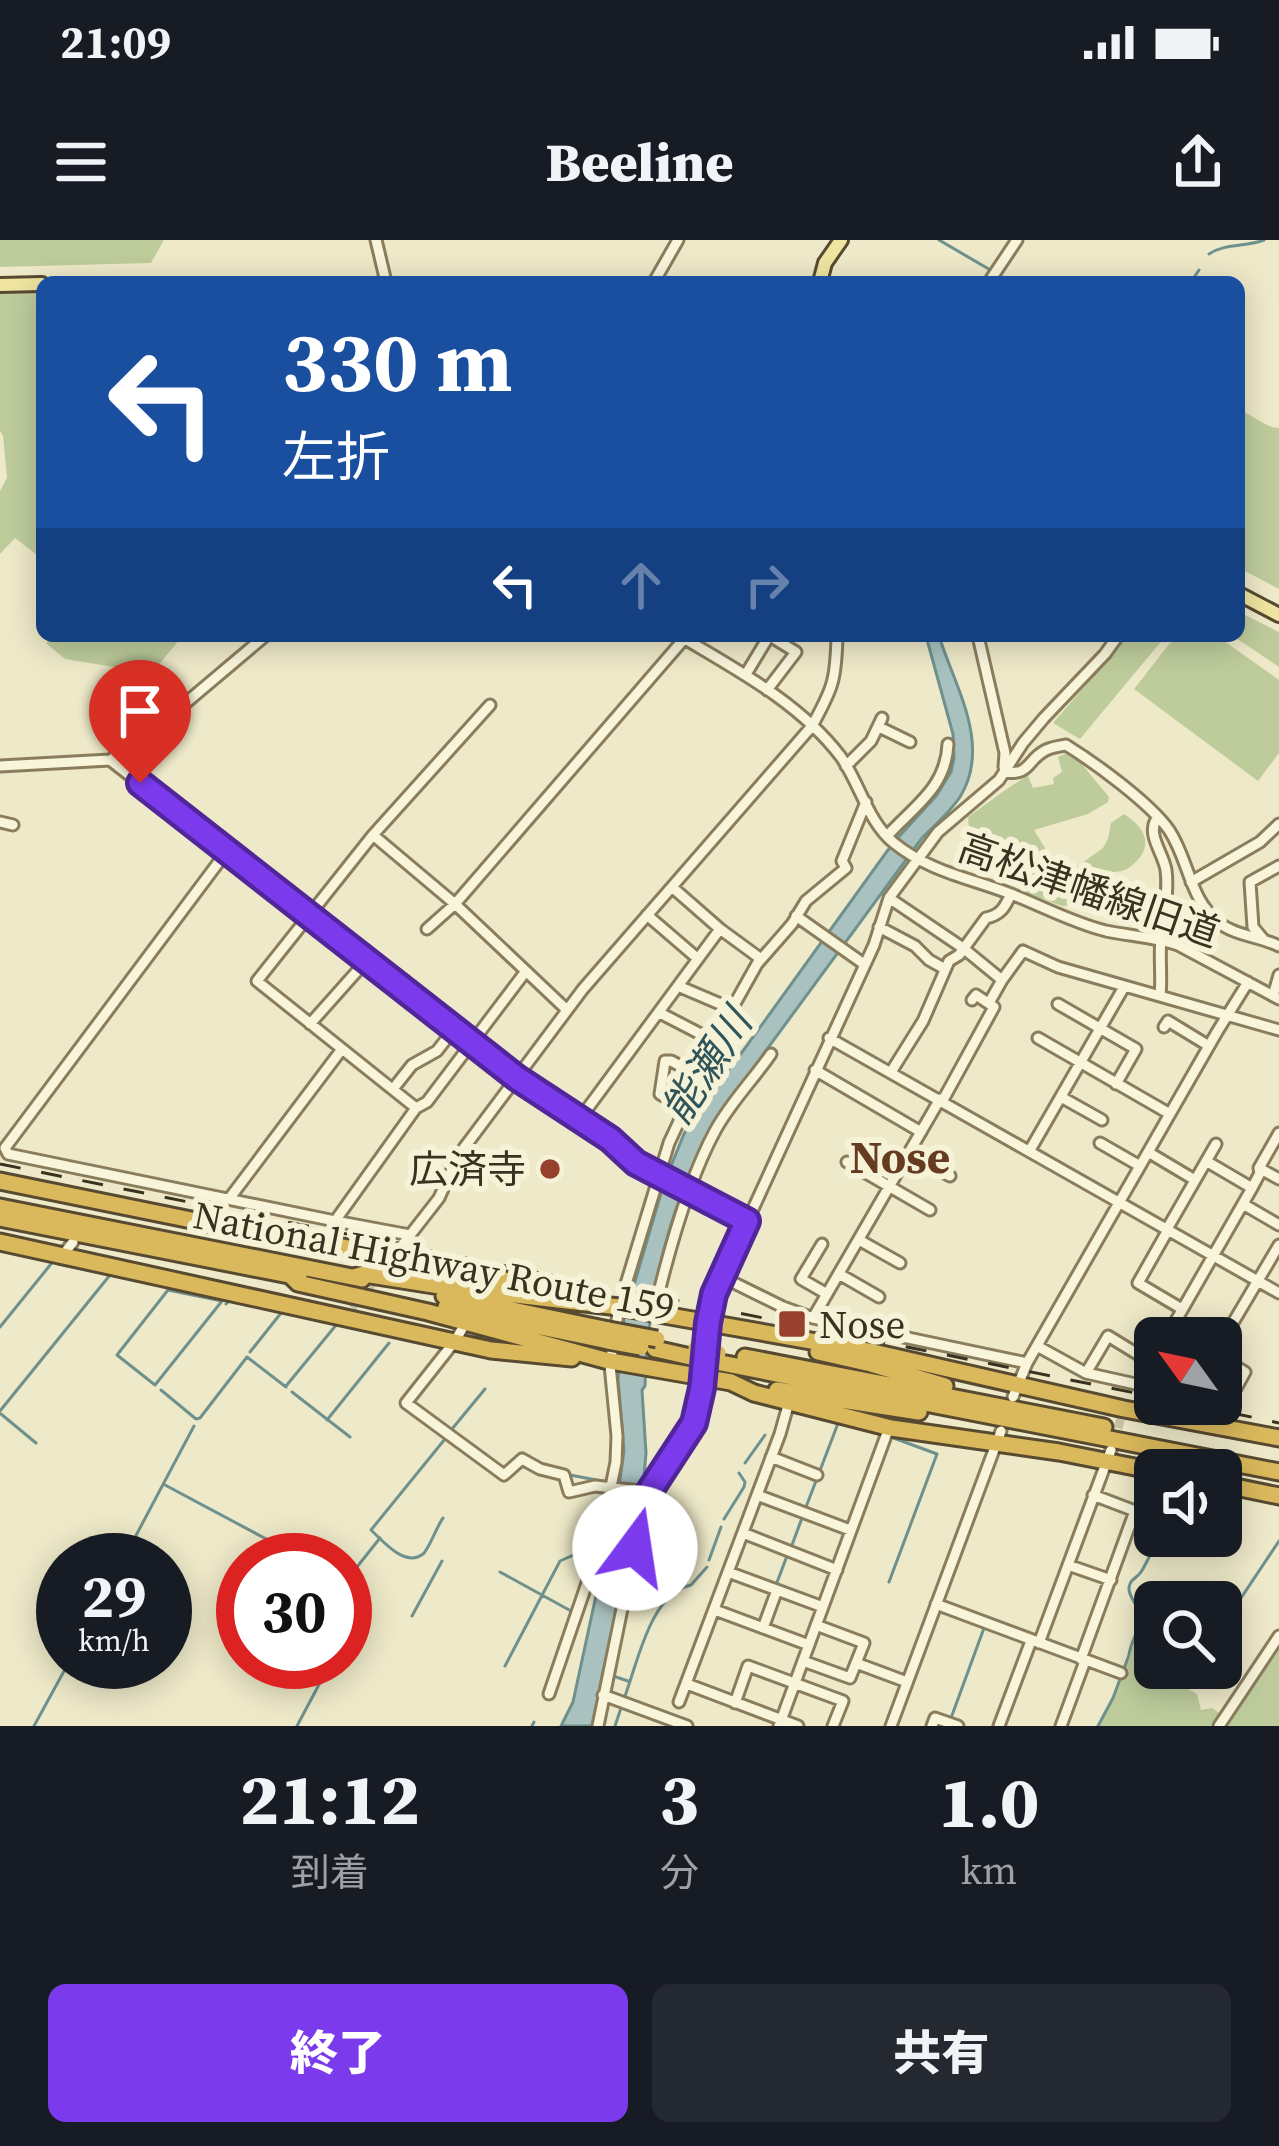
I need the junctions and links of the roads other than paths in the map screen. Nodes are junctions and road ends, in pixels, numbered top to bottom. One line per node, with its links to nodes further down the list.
1 (376, 240): 5 (street)
2 (677, 240): 6 (street)
3 (841, 240): 7 (main road)
4 (1017, 240): 8 (street)
5 (385, 276)
6 (657, 276)
7 (822, 276)
8 (993, 276)
9 (36, 284): 10 (main road)
10 (0, 285)
11 (1245, 597): 12 (main road)
12 (1279, 615)
13 (258, 642): 24 (street)
14 (678, 642): 46 (street)
15 (691, 642): 21 (street, 高松津幡線旧道)
16 (765, 642): 21 (street)
17 (779, 642): 22 (street)
18 (837, 642): 25 (street)
19 (979, 642): 31 (street)
20 (1114, 642): 31 (street)
21 (746, 674): 22 (street, 高松津幡線旧道)
22 (767, 689): 25 (street, 高松津幡線旧道)
23 (490, 705): 37 (street)
24 (173, 713): 28 (street); 28 (street)
25 (812, 726): 30 (street, 高松津幡線旧道); 43 (street)
26 (910, 742): 30 (street)
27 (948, 744): 38 (street)
28 (112, 759): 29 (street); 39 (street)
29 (0, 766)
30 (846, 766): 32 (street, 高松津幡線旧道)
31 (1004, 772): 33 (street); 40 (street)
32 (866, 802): 38 (street, 高松津幡線旧道); 49 (street)
33 (1158, 817): 42 (street); 53 (street)
34 (0, 822): 36 (street)
35 (1279, 824): 42 (street)
36 (13, 825)
37 (373, 835): 46 (street); 47 (street)
38 (888, 838): 40 (street, 高松津幡線旧道)
39 (227, 851): 47 (street); 124 (street)
40 (915, 858): 44 (street, 高松津幡線旧道); 45 (street)
41 (1279, 866): 54 (street)
42 (1191, 882): 54 (street)
43 (672, 887): 48 (street); 52 (street)
44 (1011, 894): 53 (street, 高松津幡線旧道); 56 (street)
45 (889, 898): 50 (street); 56 (street)
46 (455, 904): 51 (street); 62 (street)
47 (310, 915): 59 (street); 77 (street)
48 (647, 915): 57 (street); 73 (street)
49 (796, 916): 58 (street); 60 (street)
50 (879, 927): 60 (street); 61 (street)
51 (427, 929)
52 (720, 929): 57 (street); 58 (street)
53 (1161, 939): 65 (street, 高松津幡線旧道); 68 (street)
54 (1263, 939): 55 (street)
55 (1279, 946)
56 (963, 949): 61 (street); 64 (street)
57 (697, 958): 66 (street)
58 (760, 959): 74 (street)
59 (367, 960): 77 (street); 80 (street)
60 (864, 964): 82 (street)
61 (945, 969): 91 (street)
62 (526, 971): 73 (street); 85 (street)
63 (1279, 975): 69 (street)
64 (1002, 980): 67 (street); 71 (street)
65 (1248, 982): 69 (street, 高松津幡線旧道); 76 (street)
66 (678, 986): 74 (street); 75 (street)
67 (1124, 987): 68 (street); 78 (street)
68 (1160, 996): 76 (street)
69 (1276, 998)
70 (972, 1000): 71 (street)
71 (989, 1004): 97 (street)
72 (1058, 1004): 78 (street)
73 (567, 1010): 93 (street)
74 (732, 1010): 84 (street)
75 (660, 1013): 84 (street); 103 (street)
76 (1226, 1017): 81 (street); 86 (street)
77 (310, 1024): 87 (street)
78 (1100, 1028): 89 (street); 94 (street)
79 (1164, 1028): 86 (street)
80 (454, 1029): 85 (street); 95 (street)
81 (1279, 1030)
82 (830, 1038): 90 (street); 91 (street)
83 (1037, 1038): 89 (street)
84 (716, 1042): 92 (street)
85 (471, 1043): 93 (street); 99 (street)
86 (1209, 1046): 101 (street)
87 (342, 1049): 95 (street); 124 (street)
88 (771, 1054): 123 (street)
89 (1080, 1063): 94 (street); 96 (street)
90 (815, 1070): 98 (street); 133 (street)
91 (891, 1072): 97 (street)
92 (700, 1076): 100 (street); 100 (street)
93 (517, 1078): 103 (street); 136 (street)
94 (1116, 1084): 101 (street)
95 (393, 1089): 99 (street)
96 (1061, 1097): 104 (street); 109 (street)
97 (941, 1100): 105 (street); 109 (street)
98 (877, 1107): 102 (street); 105 (street)
99 (416, 1108): 132 (street)
100 (684, 1108): 117 (street)
101 (1170, 1114): 111 (street)
102 (870, 1119)
103 (579, 1120): 117 (street)
104 (1102, 1120)
105 (920, 1132): 110 (street)
106 (1279, 1133): 115 (street)
107 (1100, 1143): 114 (street)
108 (1216, 1144): 112 (street)
109 (1030, 1150): 125 (street)
110 (909, 1152): 116 (street); 121 (street)
111 (1148, 1152): 114 (street); 119 (street)
112 (1206, 1161): 119 (street); 122 (street)
113 (848, 1162): 121 (street)
114 (1140, 1166): 125 (street)
115 (1259, 1168): 118 (street); 122 (street)
116 (950, 1176)
117 (659, 1177): 123 (street); 151 (street)
118 (1279, 1179)
119 (1195, 1180): 135 (street)
120 (0, 1181): 126 (highway)
121 (890, 1186): 129 (street); 137 (street)
122 (1252, 1188): 127 (street)
123 (690, 1191): 133 (street); 152 (street)
124 (229, 1199): 132 (street)
125 (1120, 1202): 135 (street); 164 (street)
126 (106, 1204): 130 (street); 142 (highway)
127 (1243, 1204): 134 (street); 141 (street)
128 (0, 1207): 148 (highway, National Highway Route 159)
129 (930, 1210)
130 (92, 1216)
131 (0, 1218): 146 (highway, National Highway Route 159)
132 (335, 1221): 136 (street)
133 (747, 1221): 147 (street)
134 (1279, 1225)
135 (1167, 1229): 141 (street); 157 (street)
136 (410, 1234): 142 (street)
137 (859, 1240): 144 (street); 145 (street)
138 (0, 1242): 149 (highway)
139 (822, 1244): 154 (street)
140 (1279, 1245): 150 (street)
141 (1213, 1255): 150 (street); 157 (street)
142 (390, 1261): 156 (highway)
143 (184, 1262): 149 (street)
144 (900, 1263)
145 (839, 1274): 154 (street); 155 (street)
146 (291, 1276): 163 (highway, National Highway Route 159); 167 (highway)
147 (722, 1276): 160 (street); 161 (street)
148 (354, 1277): 156 (highway); 163 (highway, National Highway Route 159)
149 (172, 1278): 162 (highway)
150 (1257, 1280): 153 (street); 159 (street)
151 (626, 1283)
152 (659, 1292)
153 (1279, 1293)
154 (827, 1294): 160 (street)
155 (879, 1297)
156 (619, 1307): 161 (highway); 167 (street)
157 (1182, 1309): 158 (street)
158 (1178, 1317)
159 (1236, 1317)
160 (813, 1318): 168 (street)
161 (715, 1324): 170 (street); 173 (highway); 176 (highway)
162 (459, 1335): 167 (highway); 186 (street)
163 (608, 1336): 166 (highway, National Highway Route 159, bridge)
164 (1037, 1346): 168 (street); 169 (street)
165 (1134, 1350): 169 (street)
166 (717, 1357): 175 (highway, National Highway Route 159); 176 (highway, National Highway Route 159)
167 (609, 1361): 170 (highway); 186 (street)
168 (1027, 1364): 173 (street)
169 (1086, 1373): 172 (street)
170 (702, 1376): 171 (highway); 188 (street)
171 (731, 1382): 174 (highway); 175 (highway)
172 (1134, 1384)
173 (1016, 1391): 179 (highway)
174 (789, 1402): 177 (highway); 181 (street)
175 (1017, 1420): 184 (highway, National Highway Route 159)
176 (1073, 1421): 182 (highway, National Highway Route 159)
177 (892, 1427): 178 (highway); 192 (street)
178 (999, 1437): 180 (highway); 199 (street)
179 (1279, 1438)
180 (1109, 1455): 183 (highway); 190 (street)
181 (771, 1457): 185 (street); 189 (street)
182 (1279, 1463)
183 (1134, 1464)
184 (1279, 1472)
185 (817, 1475)
186 (613, 1486): 188 (street); 216 (street)
187 (1242, 1488): 191 (highway)
188 (647, 1492): 217 (street)
189 (757, 1495): 192 (street); 193 (street)
190 (1093, 1495): 194 (street); 197 (street)
191 (1279, 1496)
192 (850, 1529): 195 (street)
193 (742, 1533): 195 (street); 196 (street)
194 (1068, 1565): 197 (street); 206 (street)
195 (837, 1570): 200 (street)
196 (728, 1572): 198 (street); 201 (street)
197 (1111, 1580): 209 (street)
198 (777, 1590): 200 (street); 204 (street)
199 (936, 1604): 206 (street); 213 (street)
200 (823, 1607): 202 (street)
201 (715, 1610): 204 (street); 215 (street)
202 (816, 1625): 207 (street); 208 (street)
203 (870, 1627): 207 (street)
204 (763, 1628): 208 (street)
205 (1279, 1636): 230 (street)
206 (1035, 1642): 209 (street); 228 (street)
207 (864, 1643): 211 (street)
208 (809, 1645): 210 (street)
209 (1083, 1660): 212 (street); 229 (street)
210 (803, 1661): 211 (street); 214 (street)
211 (856, 1664): 213 (street)
212 (1121, 1673)
213 (907, 1682): 225 (street)
214 (794, 1683): 219 (street); 220 (street); 224 (street)
215 (686, 1684): 218 (street); 219 (street)
216 (549, 1694)
217 (603, 1695): 221 (street); 222 (street)
218 (680, 1702)
219 (735, 1703): 220 (street)
220 (780, 1723): 223 (street)
221 (598, 1726)
222 (687, 1726)
223 (798, 1726)
224 (833, 1726)
225 (891, 1726)
226 (932, 1726): 227 (street)
227 (958, 1726)
228 (999, 1726)
229 (1061, 1726)
230 (1219, 1726)

